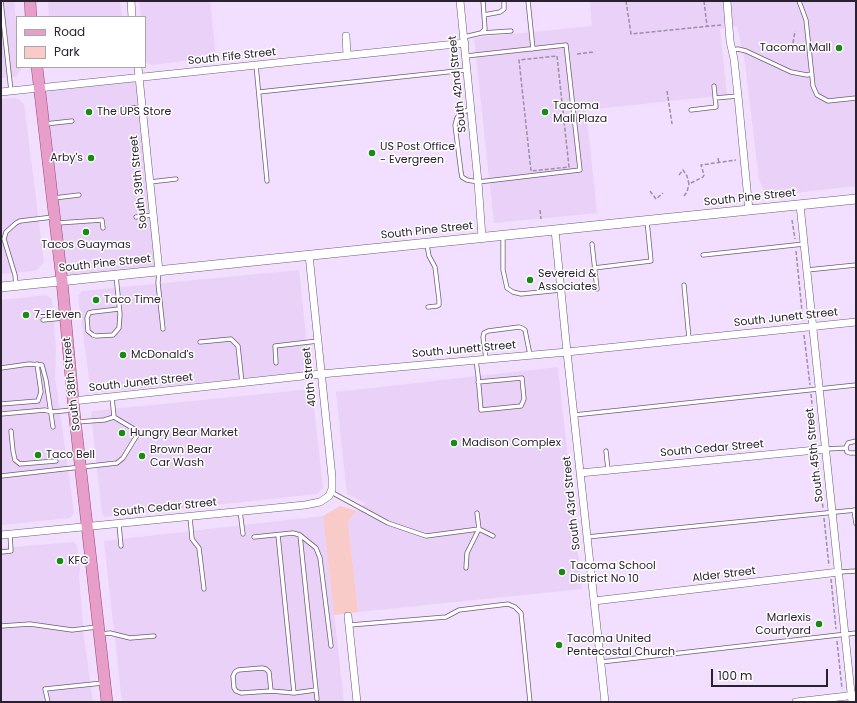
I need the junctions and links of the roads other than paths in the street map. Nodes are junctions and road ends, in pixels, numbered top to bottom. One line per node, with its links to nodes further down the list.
1 (1, 1): 29 (lane)
2 (30, 1): 11 (main road)
3 (131, 1): 12 (street)
4 (460, 1): 16 (street, South 42nd Street)
5 (483, 1): 10 (lane)
6 (504, 1): 10 (lane)
7 (528, 1): 17 (lane)
8 (727, 1): 18 (street)
9 (799, 1): 25 (lane)
10 (484, 14): 14 (lane)
11 (31, 16)
12 (132, 16)
13 (511, 31): 14 (lane)
14 (481, 33): 16 (lane)
15 (346, 36): 19 (street)
16 (464, 40): 19 (street, South Fife Street); 20 (street, South 42nd Street)
17 (533, 49): 20 (lane); 44 (lane)
18 (732, 50): 25 (lane); 32 (street)
19 (347, 55): 21 (street, South Fife Street)
20 (466, 56): 24 (street, South 42nd Street)
21 (256, 65): 26 (street, South Fife Street); 31 (lane)
22 (37, 68): 28 (main road, South 38th Street)
23 (138, 68): 26 (street, South 39th Street)
24 (468, 70): 31 (lane); 36 (street, South 42nd Street)
25 (812, 74): 34 (lane)
26 (139, 78): 28 (street, South Fife Street); 35 (street, South 39th Street)
27 (714, 86): 33 (lane)
28 (40, 88): 29 (street, South Fife Street); 40 (main road, South 38th Street)
29 (11, 91): 30 (street, South Fife Street)
30 (1, 92)
31 (259, 92): 42 (lane)
32 (738, 96): 33 (lane); 49 (street)
33 (715, 98): 38 (lane)
34 (856, 98)
35 (142, 107): 37 (lane); 43 (street, South 39th Street)
36 (471, 108): 44 (street, South 42nd Street); 44 (lane)
37 (122, 109)
38 (692, 110)
39 (72, 121): 40 (lane)
40 (44, 124): 46 (main road, South 38th Street)
41 (176, 179): 43 (lane)
42 (268, 181)
43 (150, 182): 50 (street, South 39th Street)
44 (478, 182): 57 (street, South 42nd Street)
45 (79, 195): 46 (lane)
46 (53, 198): 52 (main road, South 38th Street)
47 (856, 199): 48 (main road, South Pine Street)
48 (800, 205): 49 (main road, South Pine Street); 60 (street, South 45th Street)
49 (749, 210): 53 (main road, South Pine Street)
50 (153, 215): 51 (lane); 66 (street, South 39th Street)
51 (136, 217)
52 (55, 220): 54 (lane); 68 (main road, South 38th Street); 70 (lane)
53 (647, 221): 55 (main road, South Pine Street); 64 (lane)
54 (103, 228)
55 (555, 230): 56 (main road, South Pine Street); 73 (street, South 43rd Street)
56 (503, 235): 57 (main road, South Pine Street); 73 (lane)
57 (482, 237): 58 (main road, South Pine Street)
58 (427, 244): 61 (main road, South Pine Street); 74 (lane)
59 (592, 244): 64 (lane)
60 (804, 244): 62 (lane); 65 (street, South 45th Street)
61 (309, 255): 66 (main road, South Pine Street); 82 (street, 40th Street)
62 (703, 255)
63 (856, 265): 65 (lane)
64 (594, 268): 72 (lane)
65 (807, 270): 79 (street, South 45th Street)
66 (159, 271): 67 (main road, South Pine Street); 80 (lane)
67 (116, 276): 68 (main road, South Pine Street); 75 (lane)
68 (62, 281): 70 (main road, South Pine Street); 76 (main road, South 38th Street)
69 (684, 285): 81 (lane)
70 (16, 286): 71 (main road, South Pine Street)
71 (1, 287)
72 (597, 289)
73 (560, 290): 84 (street, South 43rd Street)
74 (428, 307)
75 (119, 309): 75 (lane)
76 (66, 318): 77 (lane); 98 (main road, South 38th Street)
77 (43, 320)
78 (856, 322): 79 (street, South Junett Street)
79 (813, 326): 81 (street, South Junett Street); 95 (street, South 45th Street)
80 (163, 329)
81 (689, 339): 84 (street, South Junett Street)
82 (318, 341): 88 (lane); 91 (street, 40th Street)
83 (200, 342): 93 (lane)
84 (567, 352): 85 (street, South Junett Street); 101 (street, South 43rd Street)
85 (530, 355): 86 (street, South Junett Street); 86 (lane)
86 (486, 359): 87 (street, South Junett Street)
87 (476, 360): 91 (street, South Junett Street); 92 (lane)
88 (276, 363)
89 (37, 364): 90 (lane); 97 (lane); 99 (lane)
90 (1, 368)
91 (321, 374): 93 (street, South Junett Street); 116 (street, 40th Street)
92 (478, 382): 92 (lane)
93 (242, 383): 96 (street, South Junett Street)
94 (856, 385): 95 (lane)
95 (820, 390): 101 (lane); 108 (street, South 45th Street)
96 (112, 397): 98 (street, South Junett Street); 102 (lane)
97 (1, 404)
98 (74, 406): 99 (lane); 103 (main road, South 38th Street)
99 (51, 412): 100 (lane); 104 (lane)
100 (1, 414)
101 (574, 415): 114 (street, South 43rd Street)
102 (114, 417): 103 (lane); 112 (lane)
103 (76, 423): 112 (main road, South 38th Street)
104 (53, 427)
105 (11, 431): 111 (lane)
106 (856, 441): 107 (lane)
107 (846, 448): 108 (lane, South Cedar Street); 110 (lane, South Cedar Street)
108 (826, 449): 113 (street, South Cedar Street); 119 (street, South 45th Street)
109 (606, 451): 113 (lane)
110 (856, 453)
111 (56, 460)
112 (81, 468): 115 (lane); 124 (main road, South 38th Street)
113 (608, 470): 114 (street, South Cedar Street)
114 (580, 473): 133 (street, South 43rd Street)
115 (1, 476)
116 (330, 494): 118 (street, South Cedar Street); 125 (lane)
117 (855, 510): 119 (lane); 123 (lane)
118 (240, 511): 121 (street, South Cedar Street); 127 (lane)
119 (832, 512): 133 (lane); 138 (street, South 45th Street)
120 (477, 513): 125 (lane)
121 (190, 516): 122 (street, South Cedar Street); 139 (lane)
122 (119, 524): 124 (street, South Cedar Street); 134 (lane)
123 (856, 524)
124 (88, 527): 126 (street, South Cedar Street); 144 (main road, South 38th Street)
125 (479, 529): 131 (lane); 136 (lane)
126 (10, 534): 128 (street, South Cedar Street); 135 (lane)
127 (243, 534)
128 (1, 535)
129 (278, 535): 130 (lane); 132 (lane); 153 (lane)
130 (300, 535): 148 (lane); 151 (lane)
131 (493, 536)
132 (254, 537)
133 (587, 537): 140 (street, South 43rd Street)
134 (121, 546)
135 (1, 552)
136 (466, 568)
137 (856, 571): 138 (lane, Alder Street)
138 (839, 572): 140 (street, Alder Street); 146 (street, South 45th Street)
139 (204, 589)
140 (594, 601): 149 (street, South 43rd Street)
141 (348, 616): 143 (street)
142 (1, 626): 144 (lane)
143 (349, 626): 158 (street); 159 (lane)
144 (99, 631): 147 (lane); 150 (main road, South 38th Street)
145 (856, 633): 146 (lane)
146 (845, 634): 149 (lane); 154 (street, South 45th Street)
147 (154, 636)
148 (331, 646)
149 (601, 662): 160 (street, South 43rd Street)
150 (105, 683): 156 (lane); 157 (main road, South 38th Street)
151 (316, 690): 153 (lane); 155 (lane)
152 (271, 691): 152 (lane); 153 (lane)
153 (294, 693)
154 (853, 698): 161 (street)
155 (317, 700)
156 (48, 702)
157 (107, 702)
158 (356, 702)
159 (530, 702)
160 (605, 702)
161 (796, 702)

